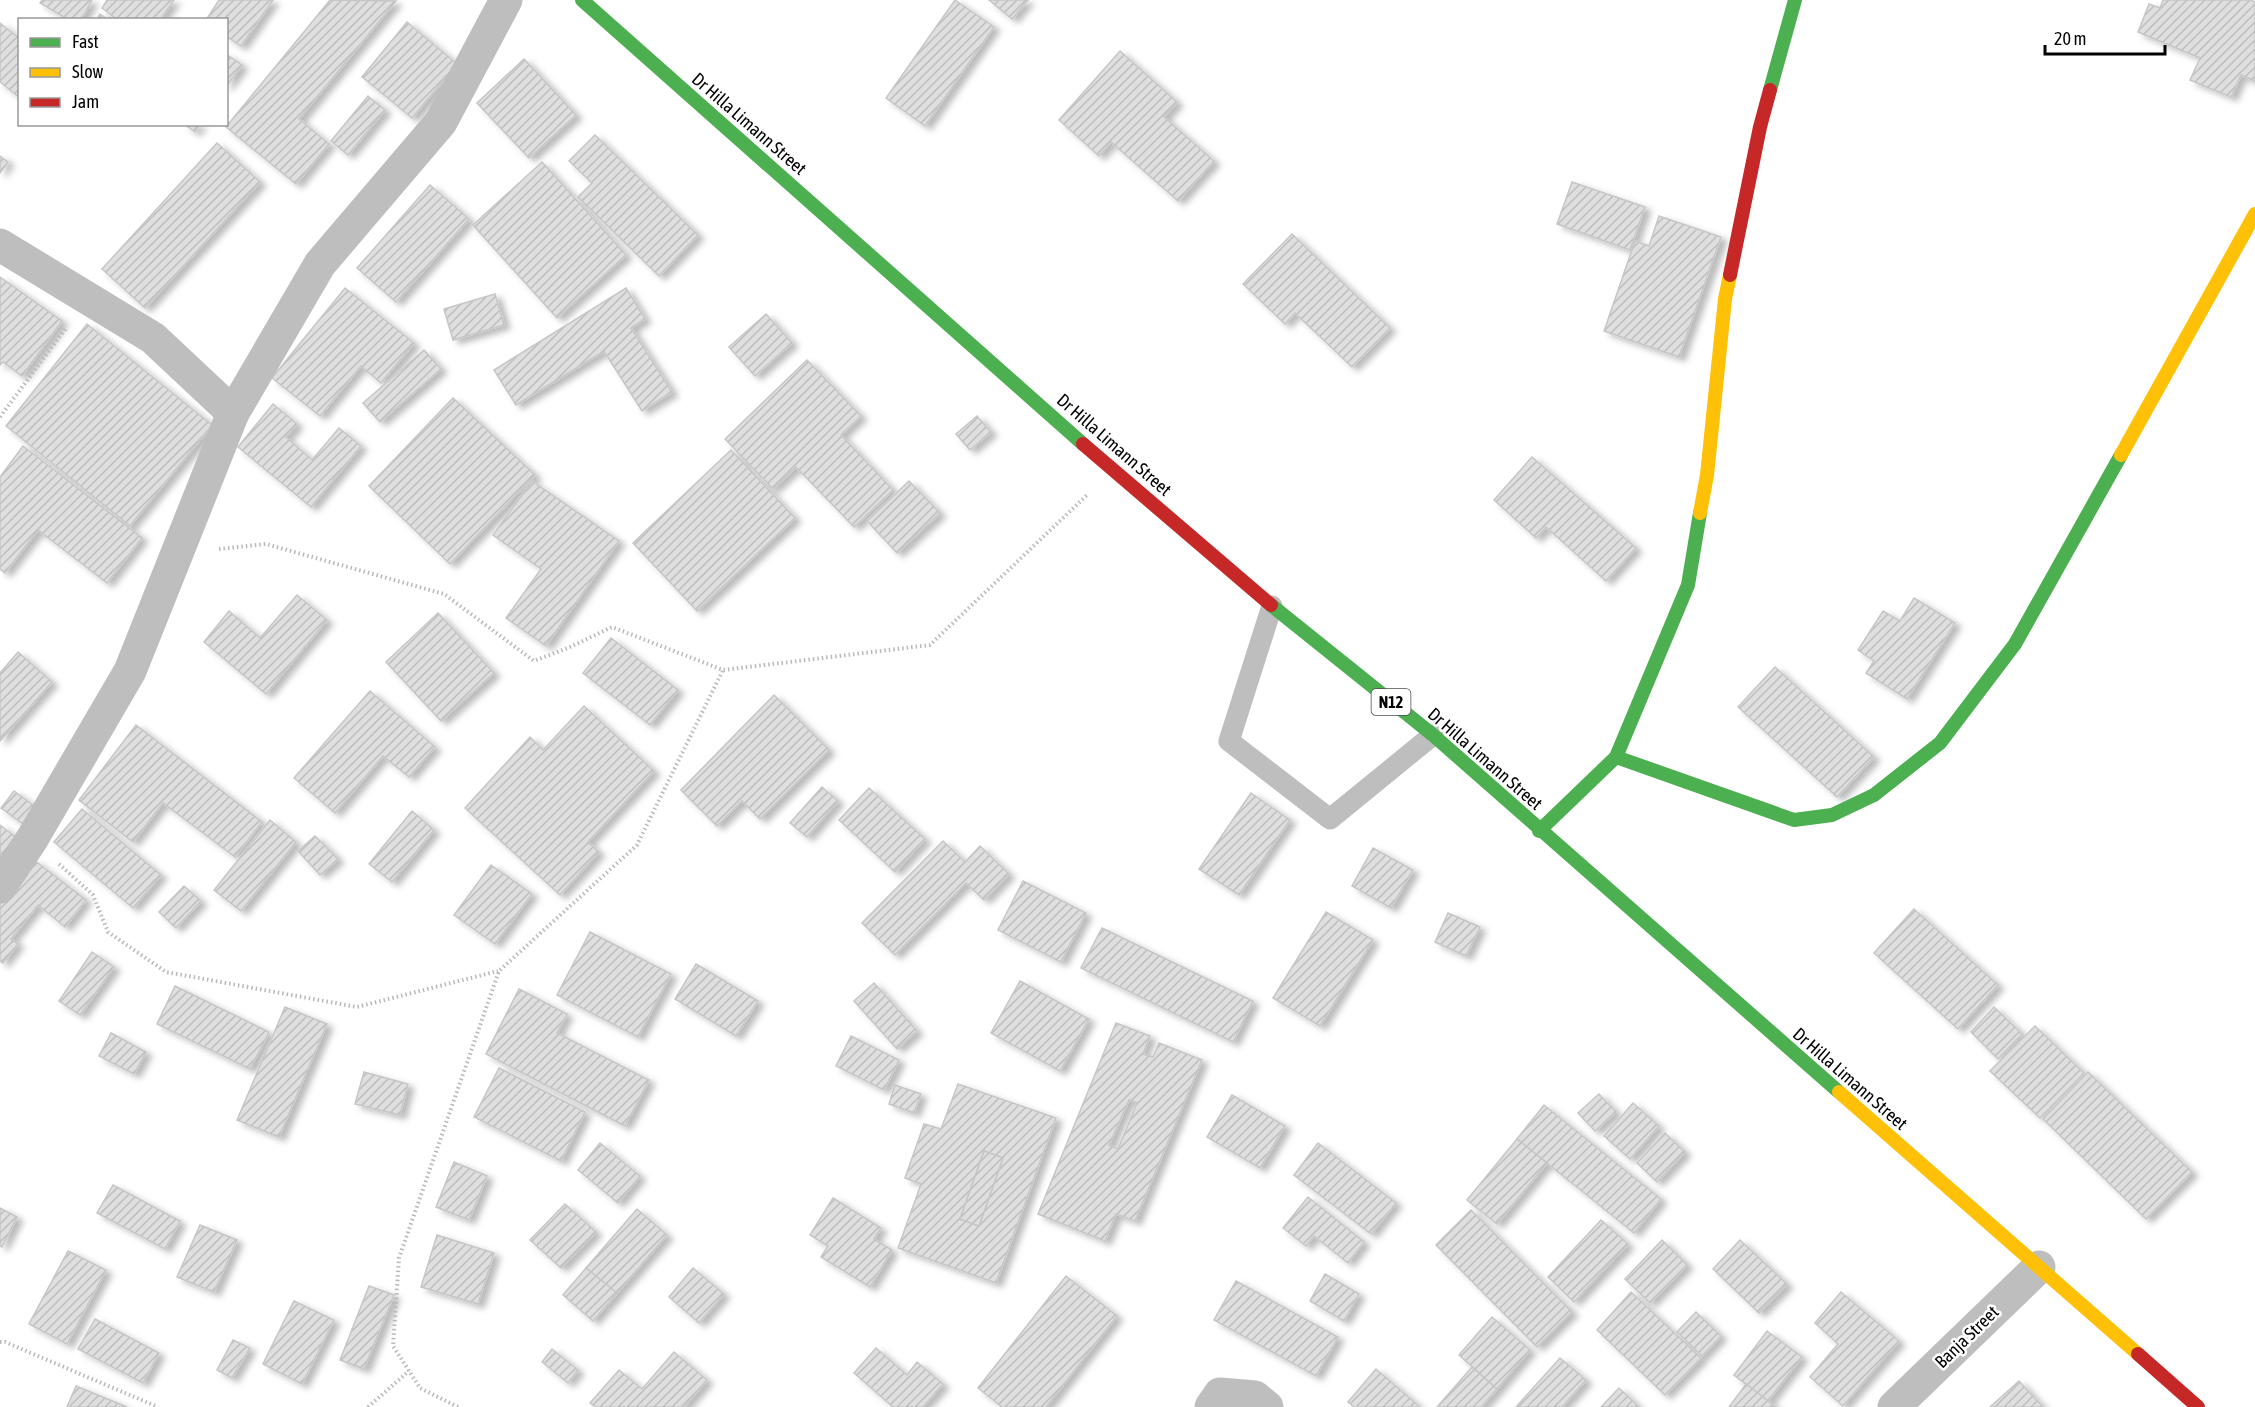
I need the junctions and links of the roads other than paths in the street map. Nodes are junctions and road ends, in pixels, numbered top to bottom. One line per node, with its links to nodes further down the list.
1 (506, 0): 6 (street)
2 (582, 0): 7 (main road, Dr Hilla Limann Street / N12)
3 (1795, 0): 9 (main road)
4 (2255, 214): 9 (main road)
5 (0, 244): 6 (street)
6 (233, 413): 11 (street)
7 (1272, 606): 8 (main road, Dr Hilla Limann Street / N12); 8 (lane)
8 (1433, 735): 10 (main road, Dr Hilla Limann Street / N12)
9 (1616, 757): 10 (main road)
10 (1539, 831): 12 (main road, Dr Hilla Limann Street / N12)
11 (0, 887)
12 (2039, 1267): 15 (street, Banja Street); 16 (main road, Dr Hilla Limann Street / N12)
13 (1211, 1407): 14 (street)
14 (1267, 1407)
15 (1894, 1407)
16 (2198, 1407)

